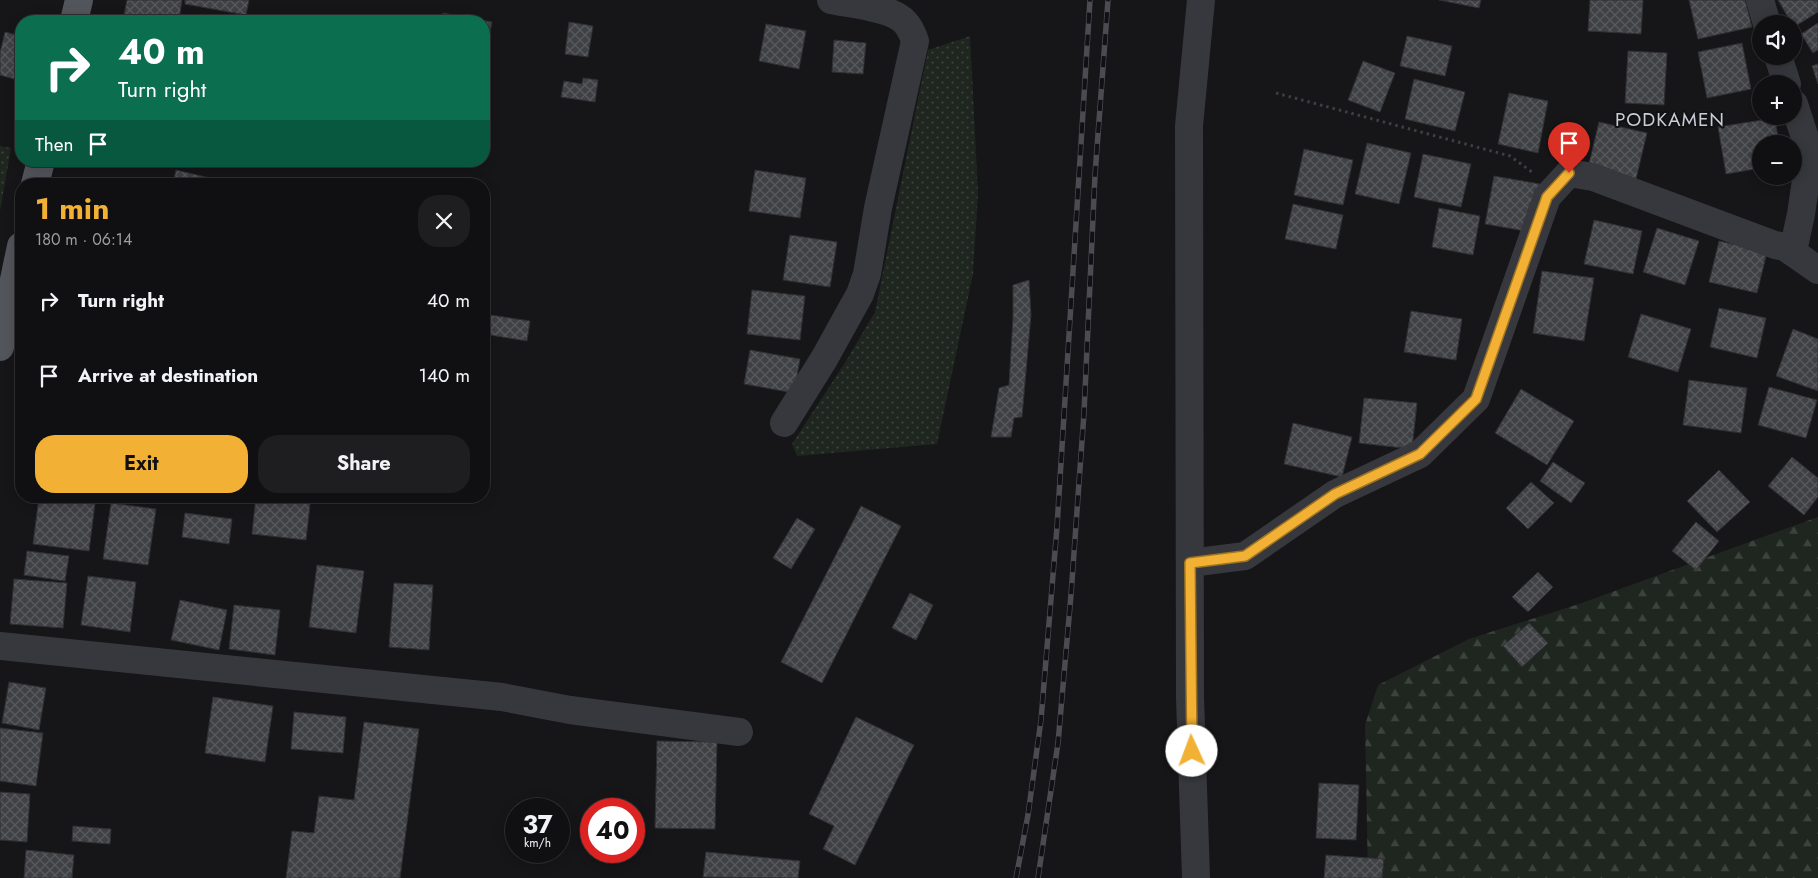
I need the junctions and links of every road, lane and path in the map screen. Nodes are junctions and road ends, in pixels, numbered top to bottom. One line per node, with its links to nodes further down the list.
1 (80, 0): 5 (main road)
2 (831, 0): 14 (street)
3 (1201, 0): 15 (street)
4 (1760, 0): 6 (street)
5 (76, 15)
6 (1764, 15)
7 (1276, 93): 9 (path)
8 (1801, 125): 10 (street)
9 (1554, 189): 10 (street); 15 (street)
10 (1785, 246): 11 (street)
11 (1818, 270)
12 (15, 275): 13 (main road)
13 (0, 347)
14 (784, 423)
15 (1190, 563): 18 (street)
16 (0, 646): 17 (street)
17 (740, 732)
18 (1196, 878)

